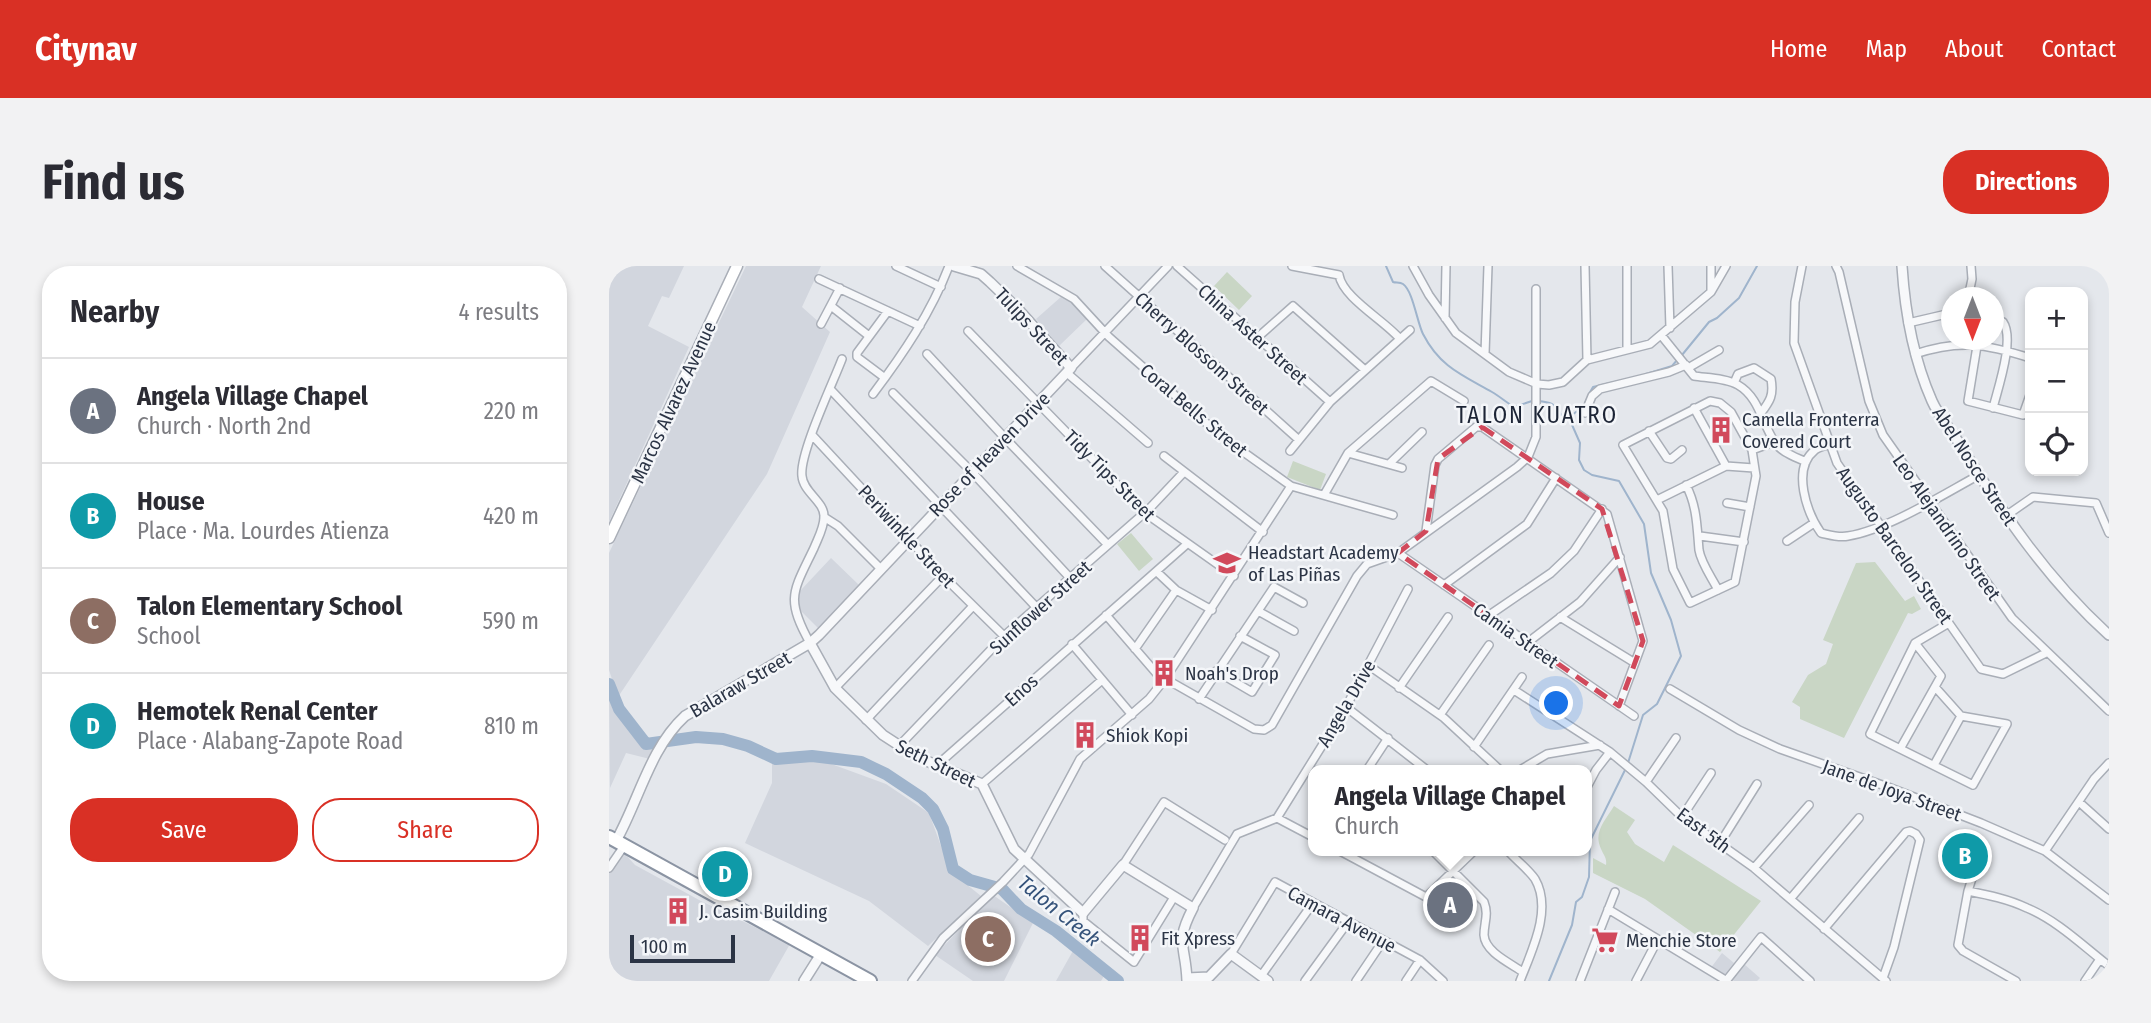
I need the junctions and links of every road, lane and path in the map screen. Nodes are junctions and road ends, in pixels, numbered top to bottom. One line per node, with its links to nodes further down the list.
1 (737, 266): 121 (main road, Marcos Alvarez Avenue)
2 (896, 266): 25 (street)
3 (949, 266): 25 (street)
4 (954, 266): 61 (street, Tulips Street)
5 (1017, 266): 42 (street, Coral Bells Street)
6 (1105, 266): 30 (street, Cherry Blossom Street)
7 (1168, 266): 30 (street, Rose of Heaven Drive)
8 (1177, 266): 45 (street, China Aster Street)
9 (1293, 266): 23 (street)
10 (1344, 266): 23 (street)
11 (1413, 266): 34 (street)
12 (1446, 266): 34 (street)
13 (1488, 266): 54 (street)
14 (1585, 266): 58 (street)
15 (1627, 266): 48 (street)
16 (1668, 266): 39 (street)
17 (1711, 266): 29 (street)
18 (1726, 266): 29 (street)
19 (1802, 266): 83 (street, Augusto Barcelon Street)
20 (1836, 266): 103 (street, Leo Alejandrino Street)
21 (1902, 266): 35 (street, Abel Nosce Street)
22 (1971, 266): 26 (street)
23 (1339, 275): 46 (street)
24 (819, 279): 27 (street)
25 (941, 287): 38 (street)
26 (1970, 287)
27 (840, 288): 31 (street); 32 (street)
28 (1536, 289): 64 (street)
29 (1711, 292): 39 (street)
30 (1140, 297): 42 (street, Rose of Heaven Drive); 80 (street, Cherry Blossom Street)
31 (831, 306): 36 (street); 44 (street)
32 (888, 310): 38 (street); 44 (street)
33 (1941, 317): 35 (street)
34 (1445, 319): 54 (street)
35 (1908, 323): 55 (street, Abel Nosce Street)
36 (821, 324)
37 (2004, 324): 52 (street)
38 (920, 326): 62 (street)
39 (1670, 328): 43 (street)
40 (1410, 330): 46 (street)
41 (968, 331): 68 (street, Tidy Tips Street)
42 (1105, 332): 61 (street, Rose of Heaven Drive); 100 (street, Coral Bells Street)
43 (1661, 335): 48 (street); 59 (street)
44 (869, 336): 62 (street)
45 (1258, 337): 60 (street); 70 (street, China Aster Street)
46 (1399, 339): 60 (street)
47 (1941, 346): 55 (street)
48 (1627, 349): 58 (street)
49 (1719, 350): 59 (street)
50 (1976, 350): 72 (street)
51 (2000, 350): 52 (street)
52 (2006, 351): 56 (street); 72 (street)
53 (927, 354): 79 (street)
54 (1485, 354): 64 (street)
55 (1915, 354): 97 (street, Abel Nosce Street)
56 (2025, 357)
57 (842, 359): 65 (street)
58 (1587, 360): 64 (street)
59 (1686, 365): 63 (street); 74 (street)
60 (1365, 370): 70 (street)
61 (1069, 371): 68 (street, Rose of Heaven Drive); 82 (street, Tulips Street)
62 (885, 378): 67 (street)
63 (1734, 383): 75 (street); 75 (street)
64 (1537, 384): 89 (street)
65 (831, 390): 78 (street); 106 (street)
66 (893, 393): 95 (street)
67 (873, 394)
68 (1038, 401): 79 (street, Rose of Heaven Drive); 110 (street, Tidy Tips Street)
69 (1464, 401): 87 (street)
70 (1330, 402): 80 (street)
71 (1694, 408): 76 (street); 85 (street); 92 (street)
72 (1993, 408): 73 (street)
73 (2025, 409)
74 (1585, 413)
75 (1761, 413): 81 (street)
76 (1649, 431): 84 (street); 102 (street)
77 (1422, 432): 91 (street)
78 (812, 435): 113 (street); 120 (street, Periwinkle Street)
79 (1004, 438): 95 (street, Rose of Heaven Drive); 125 (street)
80 (1299, 440): 86 (street)
81 (1774, 442): 85 (street); 90 (street)
82 (1148, 443)
83 (1831, 444): 90 (street); 115 (street, Augusto Barcelon Street)
84 (1682, 450)
85 (1752, 450): 94 (street)
86 (1290, 451)
87 (1348, 453): 91 (street); 101 (street)
88 (1164, 456): 96 (street)
89 (1528, 457): 98 (street); 116 (street); 116 (street)
90 (1806, 462): 114 (street)
91 (1389, 464): 93 (street)
92 (1725, 466): 94 (street); 99 (street)
93 (1402, 468)
94 (1754, 468): 107 (street)
95 (972, 472): 106 (street, Rose of Heaven Drive); 132 (street)
96 (1184, 472): 110 (street, Sunflower Street); 117 (street)
97 (1979, 475): 103 (street); 111 (street, Abel Nosce Street)
98 (1556, 478): 109 (street); 133 (street)
99 (1686, 485): 102 (street); 119 (street)
100 (1291, 486): 101 (street, Coral Bells Street); 117 (street)
101 (1324, 495): 112 (street, Coral Bells Street)
102 (1657, 500): 136 (street)
103 (1929, 501): 115 (street); 158 (street, Leo Alejandrino Street)
104 (1727, 503): 107 (street)
105 (2109, 505): 108 (street)
106 (939, 506): 120 (street, Rose of Heaven Drive); 139 (street)
107 (1750, 507): 123 (street)
108 (2098, 508): 111 (street); 118 (street)
109 (1601, 509): 127 (street); 143 (street)
110 (1145, 513): 124 (street, Tidy Tips Street); 125 (street, Sunflower Street)
111 (2007, 514): 147 (street, Abel Nosce Street)
112 (1393, 515)
113 (824, 517): 128 (street); 152 (street)
114 (1814, 523): 115 (street); 122 (street)
115 (1881, 527): 146 (street, Augusto Barcelon Street)
116 (1426, 531): 126 (street)
117 (1263, 532): 131 (street)
118 (2109, 533)
119 (1700, 536): 123 (street); 136 (street)
120 (910, 537): 128 (street, Rose of Heaven Drive); 130 (street, Periwinkle Street)
121 (609, 538)
122 (1787, 541)
123 (1744, 542): 136 (street)
124 (1187, 544): 129 (street, Enos); 131 (street, Tidy Tips Street)
125 (1108, 545): 132 (street, Sunflower Street)
126 (1398, 553): 133 (street, Camia Street); 170 (street)
127 (1620, 557): 145 (street); 159 (street)
128 (881, 569): 152 (street, Rose of Heaven Drive)
129 (1157, 572): 135 (street); 142 (street, Enos)
130 (943, 576): 138 (street, Periwinkle Street); 165 (street)
131 (1234, 576): 140 (street)
132 (1071, 579): 139 (street, Sunflower Street)
133 (1444, 585): 143 (street, Camia Street)
134 (1408, 589): 160 (street, Angela Drive)
135 (1176, 590): 140 (street); 157 (street)
136 (1717, 590)
137 (1303, 603): 141 (street)
138 (973, 606): 150 (street, Periwinkle Street); 178 (street)
139 (1037, 608): 150 (street, Sunflower Street)
140 (1212, 610): 163 (street)
141 (1258, 611): 148 (street); 151 (street)
142 (1107, 615): 155 (street, Enos); 157 (street)
143 (1488, 616): 153 (street, Camia Street)
144 (1448, 617): 166 (street)
145 (1560, 617): 153 (street); 159 (street)
146 (1949, 623): 154 (street); 158 (street, Augusto Barcelon Street)
147 (2105, 624): 149 (street, Abel Nosce Street)
148 (1294, 631)
149 (2109, 635)
150 (1004, 636): 181 (street, Sunflower Street)
151 (1240, 636): 161 (street); 161 (street)
152 (810, 643): 165 (street, Seth Street); 208 (street, Balaraw Street)
153 (1527, 643): 172 (street, Camia Street)
154 (1915, 643): 167 (street); 184 (street)
155 (1072, 645): 164 (street); 193 (street, Enos)
156 (1489, 645): 175 (street)
157 (1135, 649): 163 (street)
158 (2046, 653): 173 (street, Leo Alejandrino Street)
159 (1635, 663): 172 (street)
160 (1369, 665): 166 (street); 171 (street, Angela Drive)
161 (1216, 671): 170 (street)
162 (1522, 677): 169 (street)
163 (1165, 679): 170 (street); 174 (street)
164 (1102, 680): 174 (street); 198 (street)
165 (835, 688): 178 (street, Seth Street)
166 (1399, 688): 175 (street)
167 (1936, 688): 177 (street); 184 (street)
168 (1670, 689): 210 (street, Jane de Joya Street)
169 (1514, 690): 182 (street, East 5th); 183 (street)
170 (1199, 699)
171 (1346, 706): 179 (street); 187 (street, Angela Drive)
172 (1619, 706): 176 (street, Camia Street)
173 (2109, 711)
174 (1132, 715): 216 (street)
175 (1440, 715): 183 (street)
176 (1634, 716)
177 (1961, 716): 192 (street); 192 (street)
178 (866, 720): 181 (street, Seth Street)
179 (1388, 738): 188 (street); 189 (street)
180 (1675, 738): 197 (street)
181 (899, 746): 193 (street, Seth Street)
182 (1600, 746): 185 (street, East 5th); 191 (street)
183 (1473, 747): 190 (street)
184 (1901, 749): 192 (street)
185 (1610, 752): 196 (street); 197 (street, East 5th)
186 (2109, 763): 200 (street)
187 (1310, 765)
188 (1370, 765)
189 (1421, 765)
190 (1494, 765)
191 (1528, 765)
192 (1934, 765)
193 (936, 766): 198 (street, Seth Street)
194 (1308, 768): 203 (street, Angela Drive)
195 (1711, 773): 202 (street)
196 (1592, 778)
197 (1646, 782): 202 (street, East 5th)
198 (982, 784): 216 (street, Seth Street)
199 (1757, 784): 209 (street)
200 (2080, 803): 205 (street); 210 (street)
201 (1809, 805): 219 (street)
202 (1682, 817): 209 (street, East 5th)
203 (1277, 818): 206 (street); 227 (street)
204 (1859, 818): 224 (street)
205 (2109, 829)
206 (1308, 834)
207 (1225, 840): 217 (street)
208 (616, 841): 218 (street); 234 (highway)
209 (1720, 843): 219 (street, East 5th)
210 (2045, 851): 225 (street, Jane de Joya Street)
211 (1979, 853): 221 (street)
212 (1349, 856): 220 (street)
213 (1438, 856): 220 (street)
214 (1469, 856): 220 (street)
215 (1513, 856): 239 (street)
216 (1024, 860): 229 (street, Seth Street); 246 (street)
217 (1123, 865): 223 (street); 229 (street)
218 (609, 868)
219 (1754, 868): 224 (street, East 5th)
220 (1453, 871): 239 (street)
221 (1968, 891): 236 (street); 255 (street)
222 (1615, 892): 228 (street)
223 (1174, 897): 227 (street); 229 (street)
224 (1791, 898): 231 (street, East 5th)
225 (2109, 900)
226 (1313, 903): 230 (street, Camara Avenue); 235 (street, Camara Avenue); 240 (street)
227 (1193, 908): 241 (street)
228 (1608, 909): 233 (street); 242 (street)
229 (1083, 913)
230 (1348, 922): 232 (street, Camara Avenue); 247 (street)
231 (1824, 929): 243 (street, East 5th); 243 (street)
232 (1383, 941): 237 (street, Camara Avenue); 248 (street)
233 (1657, 941): 252 (street); 253 (street)
234 (821, 954): 244 (street); 245 (highway)
235 (1231, 954): 240 (street); 241 (street, Camara Avenue)
236 (2100, 959): 238 (street); 256 (street)
237 (1420, 960): 249 (street); 250 (street, Camara Avenue)
238 (2109, 966)
239 (1523, 972): 251 (street)
240 (1264, 978)
241 (1187, 980)
242 (1581, 980)
243 (1885, 980)
244 (804, 981)
245 (870, 981)
246 (912, 981)
247 (1305, 981)
248 (1356, 981)
249 (1406, 981)
250 (1443, 981)
251 (1520, 981)
252 (1636, 981)
253 (1727, 981): 254 (street)
254 (1811, 981)
255 (2016, 981)
256 (2085, 981)

